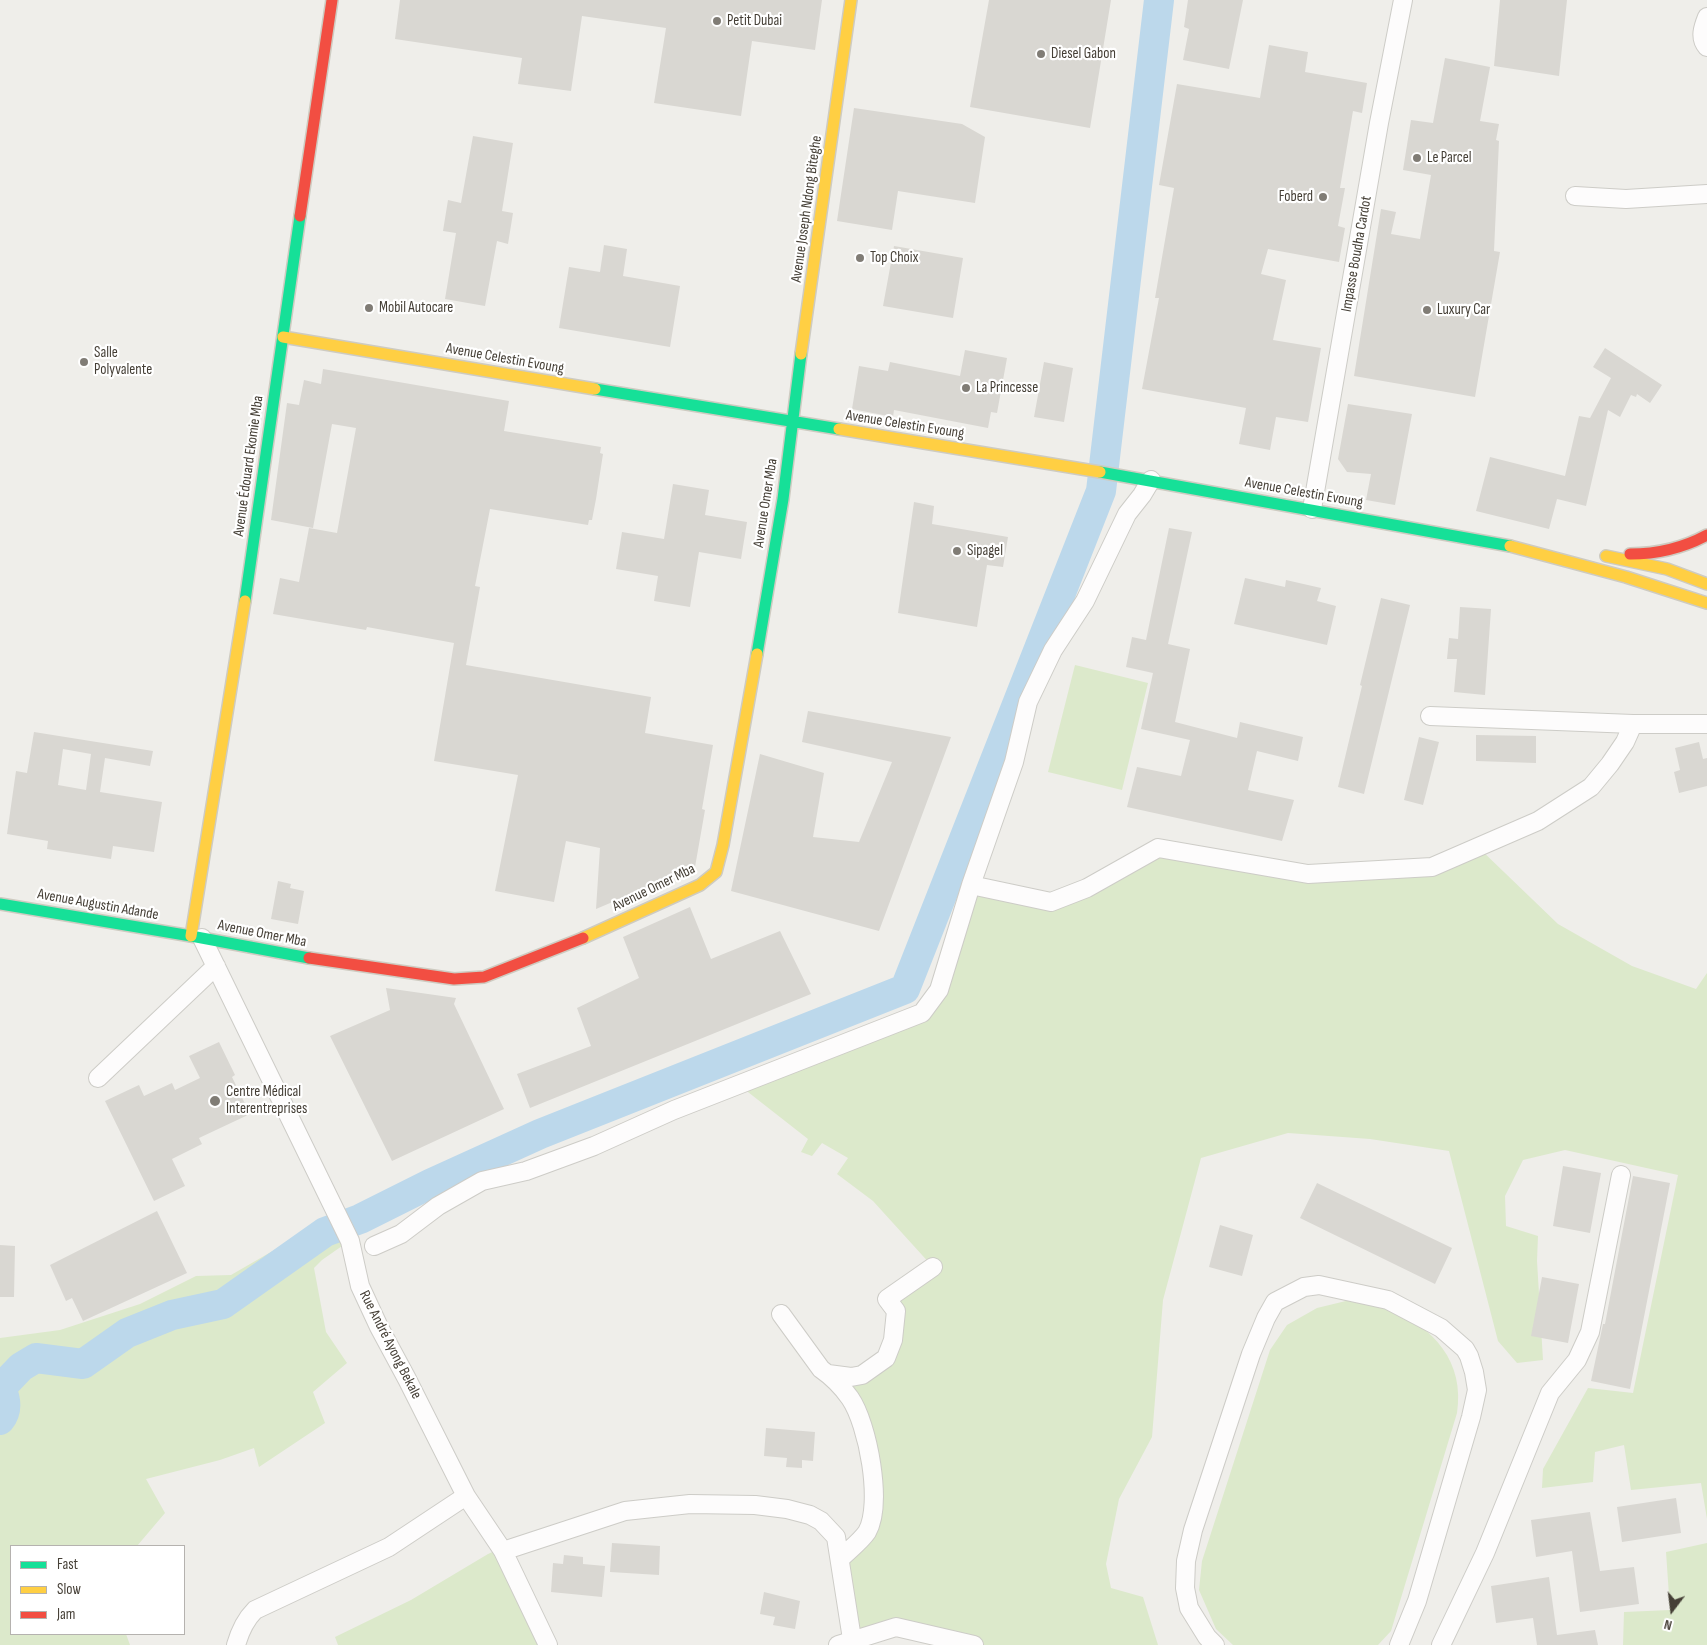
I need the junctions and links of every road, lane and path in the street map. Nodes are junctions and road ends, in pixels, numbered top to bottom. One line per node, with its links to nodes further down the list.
1 (332, 0): 8 (street, Avenue Édouard Ekomie Mba)
2 (851, 0): 9 (street, Avenue Joseph Ndong Biteghe)
3 (1403, 0): 11 (street, Impasse Boudha Cardot)
4 (1707, 17): 5 (street)
5 (1707, 47)
6 (1707, 194): 7 (street)
7 (1575, 196)
8 (283, 336): 9 (street, Avenue Celestin Evoung); 25 (street, Avenue Édouard Ekomie Mba)
9 (793, 422): 10 (street, Avenue Celestin Evoung); 25 (street, Avenue Omer Mba)
10 (1151, 480): 11 (street, Avenue Celestin Evoung); 23 (street)
11 (1312, 509): 13 (street, Avenue Celestin Evoung)
12 (1707, 535): 16 (street)
13 (1521, 548): 14 (street); 17 (street)
14 (1569, 550)
15 (1685, 563): 16 (street)
16 (1667, 569): 17 (street); 18 (street)
17 (1626, 577): 19 (street)
18 (1707, 584)
19 (1707, 603)
20 (1430, 716): 21 (street)
21 (1632, 724): 22 (street); 23 (street)
22 (1707, 724)
23 (971, 885): 29 (street)
24 (0, 904): 25 (street, Avenue Augustin Adande)
25 (196, 937): 26 (street, Rue André Ayong Bekale)
26 (216, 966): 27 (street); 33 (street, Rue André Ayong Bekale)
27 (98, 1078)
28 (1621, 1175): 42 (street)
29 (374, 1246)
30 (933, 1267): 32 (street)
31 (781, 1314): 32 (street)
32 (828, 1374): 35 (street)
33 (466, 1496): 34 (street, Rue André Ayong Bekale); 37 (street)
34 (503, 1550): 35 (street); 38 (street, Rue André Ayong Bekale)
35 (840, 1559): 36 (street)
36 (845, 1642): 39 (street)
37 (236, 1645)
38 (548, 1645)
39 (974, 1645)
40 (1215, 1645): 41 (street)
41 (1399, 1645)
42 (1441, 1645)

